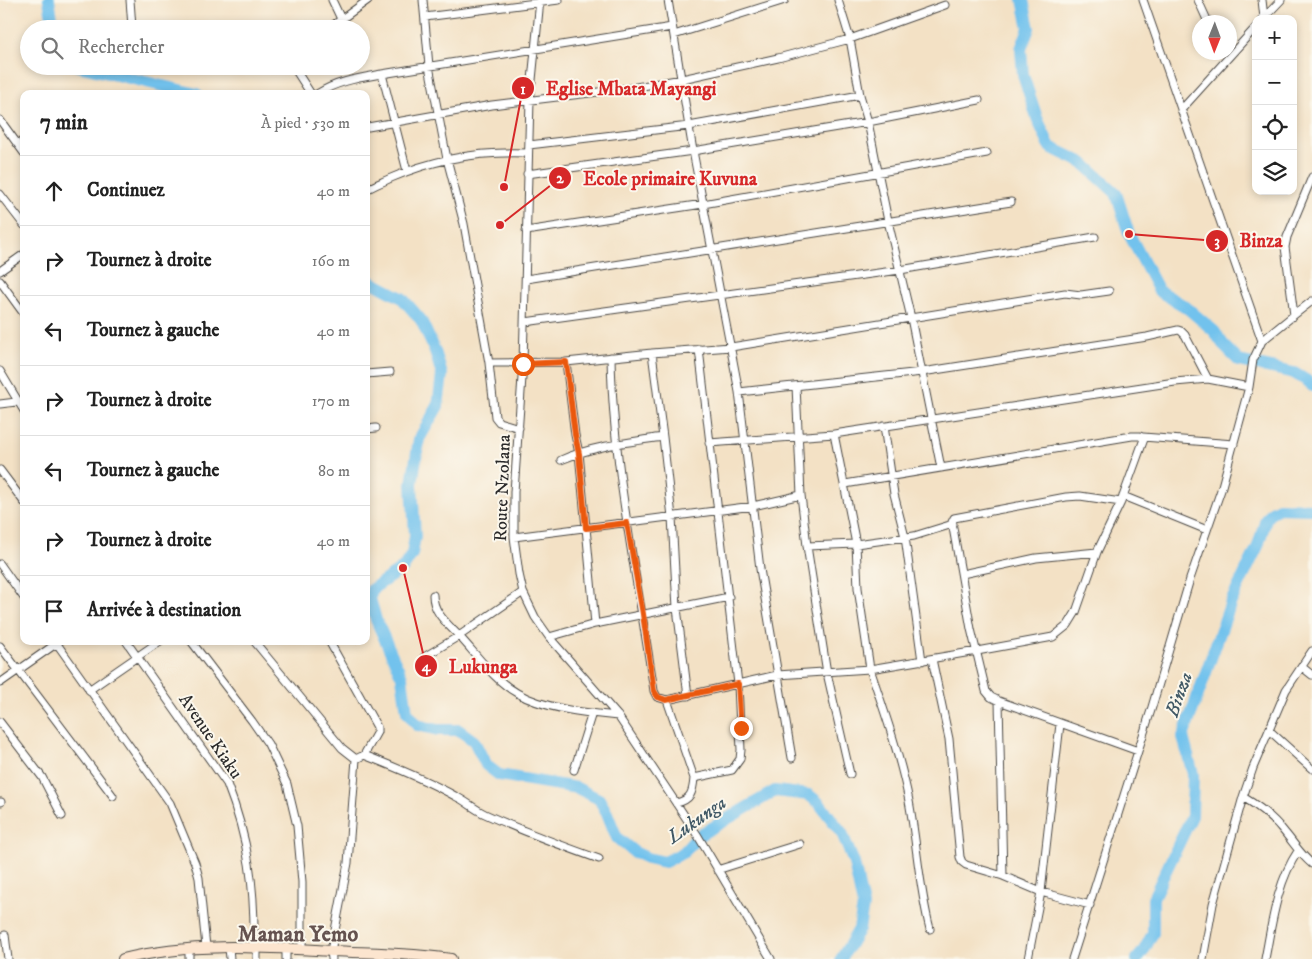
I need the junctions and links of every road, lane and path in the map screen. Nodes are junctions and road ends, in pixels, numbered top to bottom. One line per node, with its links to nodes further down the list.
1 (130, 0): 20 (street)
2 (332, 0): 19 (street)
3 (368, 0): 19 (street)
4 (423, 0): 18 (street)
5 (559, 0): 13 (street)
6 (668, 0): 21 (street)
7 (785, 0): 21 (street)
8 (838, 0): 23 (street)
9 (1143, 0): 36 (street)
10 (1198, 0): 15 (street)
11 (1262, 0): 16 (street)
12 (1281, 0): 17 (street)
13 (540, 2): 18 (street); 25 (street, Route Nzolana)
14 (945, 5): 23 (street)
15 (1205, 15)
16 (1264, 15)
17 (1267, 15)
18 (425, 17): 27 (street)
19 (341, 19)
20 (131, 20)
21 (673, 31): 25 (street); 30 (street)
22 (1252, 31): 24 (street)
23 (850, 39): 30 (street); 33 (street)
24 (1237, 45)
25 (535, 50): 27 (street); 34 (street, Route Nzolana)
26 (1222, 60): 36 (street)
27 (429, 66): 28 (street); 37 (street)
28 (382, 74): 32 (street); 39 (street)
29 (299, 75): 31 (street)
30 (682, 79): 34 (street); 41 (street)
31 (308, 90)
32 (323, 90)
33 (860, 95): 40 (street); 41 (street)
34 (530, 100): 37 (street); 43 (street, Route Nzolana)
35 (979, 100): 40 (street)
36 (1181, 110): 74 (street)
37 (438, 113): 39 (street); 48 (street)
38 (0, 120): 44 (street)
39 (394, 122): 42 (street); 49 (street)
40 (868, 122): 45 (street); 50 (street)
41 (689, 126): 43 (street); 45 (street)
42 (370, 127)
43 (529, 145): 46 (street, Route Nzolana)
44 (20, 148)
45 (693, 151): 51 (street); 56 (street)
46 (528, 153): 48 (street); 51 (street, Route Nzolana)
47 (987, 153): 50 (street)
48 (447, 159): 49 (street); 80 (street)
49 (407, 171): 53 (street)
50 (879, 172): 56 (street); 58 (street)
51 (527, 174): 59 (street, Route Nzolana)
52 (1312, 176): 71 (street)
53 (370, 186)
54 (0, 194): 57 (street)
55 (1010, 202): 58 (street)
56 (703, 204): 59 (street); 61 (street)
57 (20, 220)
58 (888, 221): 61 (street); 63 (street)
59 (526, 231): 65 (street, Route Nzolana)
60 (1095, 238): 63 (street)
61 (711, 250): 65 (street); 68 (street)
62 (20, 257): 64 (street)
63 (900, 270): 68 (street); 72 (street)
64 (0, 271)
65 (526, 279): 73 (street, Route Nzolana)
66 (0, 281): 70 (street)
67 (1109, 291): 72 (street)
68 (720, 294): 73 (street); 75 (street)
69 (1312, 302): 71 (street)
70 (20, 308)
71 (1294, 315): 74 (street)
72 (911, 318): 75 (street); 84 (street)
73 (525, 322): 81 (street, Route Nzolana)
74 (1262, 341): 88 (street)
75 (731, 347): 76 (street); 89 (street)
76 (699, 349): 77 (street); 103 (street)
77 (652, 353): 78 (street); 100 (street)
78 (611, 357): 79 (street); 104 (street)
79 (566, 362): 81 (street); 106 (street)
80 (489, 363): 81 (street); 96 (street)
81 (523, 364): 96 (street, Route Nzolana)
82 (0, 372): 90 (street)
83 (390, 372): 85 (street)
84 (922, 372): 86 (street); 87 (street); 93 (street)
85 (370, 374)
86 (1208, 379): 88 (street); 93 (street)
87 (796, 386): 89 (street); 99 (street)
88 (1250, 387): 105 (street)
89 (739, 392): 102 (street)
90 (20, 400)
91 (20, 401): 92 (street)
92 (0, 404)
93 (931, 418): 94 (street); 108 (street)
94 (884, 426): 98 (street); 110 (street)
95 (376, 428): 97 (street)
96 (519, 428): 122 (street, Route Nzolana)
97 (370, 429)
98 (834, 434): 99 (street); 111 (street)
99 (798, 436): 102 (street); 112 (street)
100 (663, 437): 104 (street); 117 (street)
101 (1143, 437): 105 (street); 108 (street); 114 (street)
102 (745, 439): 103 (street); 115 (street)
103 (709, 443): 116 (street)
104 (616, 444): 106 (street); 118 (street)
105 (1234, 444): 121 (street)
106 (579, 454): 107 (street); 120 (street)
107 (561, 460)
108 (941, 468): 110 (street)
109 (0, 470): 113 (street)
110 (892, 477): 111 (street); 123 (street)
111 (845, 484): 124 (street)
112 (801, 495): 115 (street); 125 (street)
113 (20, 497)
114 (1122, 499): 119 (street); 121 (street); 126 (street)
115 (753, 506): 116 (street); 156 (street)
116 (719, 510): 117 (street); 132 (street)
117 (672, 517): 118 (street); 133 (street)
118 (627, 523): 120 (street); 134 (street)
119 (952, 524): 123 (street); 128 (street)
120 (586, 528): 122 (street); 135 (street)
121 (1207, 530): 169 (street)
122 (514, 537): 130 (street, Route Nzolana)
123 (904, 537): 124 (street); 151 (street)
124 (856, 544): 125 (street); 153 (street)
125 (807, 546): 155 (street)
126 (1098, 552): 128 (street); 146 (street)
127 (0, 564): 129 (street)
128 (962, 574): 146 (street)
129 (20, 592)
130 (523, 592): 136 (street); 137 (street, Route Nzolana)
131 (433, 595): 136 (street)
132 (729, 597): 133 (street); 159 (street)
133 (677, 608): 134 (street); 161 (street)
134 (643, 614): 135 (street); 162 (street)
135 (595, 624): 137 (street)
136 (459, 636): 149 (street); 164 (street)
137 (549, 636): 165 (street, Route Nzolana)
138 (53, 645): 154 (street)
139 (59, 645): 160 (street)
140 (129, 645): 148 (street, Avenue Kiaku)
141 (154, 645): 148 (street)
142 (193, 645): 195 (street)
143 (257, 645): 172 (street)
144 (331, 645): 170 (street)
145 (0, 646): 154 (street)
146 (977, 651): 150 (street); 163 (street)
147 (1312, 651): 152 (street)
148 (138, 657): 160 (street); 194 (street, Avenue Kiaku)
149 (424, 657)
150 (932, 659): 151 (street); 186 (street)
151 (922, 661): 153 (street)
152 (1302, 667): 157 (street); 168 (street)
153 (870, 669): 155 (street); 189 (street)
154 (18, 670): 158 (street); 177 (street)
155 (827, 672): 156 (street); 175 (street)
156 (777, 675): 159 (street); 171 (street)
157 (1312, 675)
158 (0, 683)
159 (738, 684): 161 (street); 176 (street)
160 (89, 690): 191 (street)
161 (688, 696): 162 (street)
162 (666, 700): 176 (street)
163 (1000, 701): 167 (street); 186 (street)
164 (592, 713): 165 (street); 174 (street)
165 (618, 716): 179 (street, Route Nzolana)
166 (0, 722): 180 (street)
167 (1060, 724): 169 (street); 187 (street)
168 (1270, 731): 173 (street); 178 (street)
169 (1138, 751): 188 (street)
170 (364, 756): 172 (street); 183 (street)
171 (792, 758)
172 (356, 759): 197 (street)
173 (1312, 769)
174 (574, 770)
175 (850, 774)
176 (694, 778): 179 (street)
177 (113, 796)
178 (1243, 797): 182 (street); 209 (street)
179 (676, 803): 185 (street, Route Nzolana)
180 (62, 816)
181 (800, 844): 185 (street)
182 (1298, 852): 184 (street); 210 (street)
183 (599, 858)
184 (1312, 864)
185 (717, 870): 206 (street, Route Nzolana)
186 (1003, 876): 187 (street)
187 (1041, 892): 188 (street); 207 (street)
188 (1090, 905): 208 (street)
189 (930, 929)
190 (5, 935): 200 (street)
191 (206, 947): 192 (street); 193 (street)
192 (229, 947): 194 (street); 203 (street)
193 (189, 948): 201 (street); 202 (street)
194 (255, 948): 196 (street); 204 (street, Avenue Kiaku)
195 (302, 949): 196 (street); 197 (street)
196 (286, 954)
197 (331, 955): 198 (street)
198 (380, 956): 199 (street)
199 (429, 957): 205 (street)
200 (8, 959)
201 (127, 959)
202 (189, 959)
203 (230, 959)
204 (257, 959)
205 (451, 959)
206 (771, 959)
207 (1028, 959)
208 (1072, 959)
209 (1203, 959)
210 (1265, 959)

